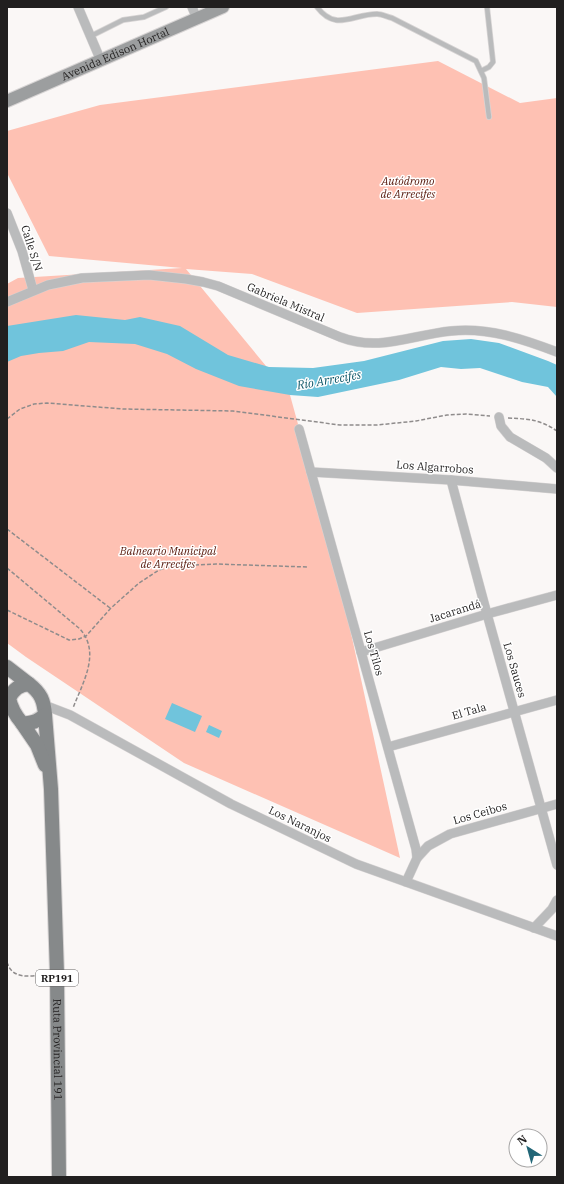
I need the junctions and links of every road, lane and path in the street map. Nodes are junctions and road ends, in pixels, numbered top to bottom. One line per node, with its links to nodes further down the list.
1 (78, 7): 8 (street)
2 (166, 7): 8 (lane)
3 (192, 7): 7 (street)
4 (222, 7): 7 (main road, Avenida Edison Hortal)
5 (317, 7): 10 (lane)
6 (488, 7): 10 (lane)
7 (197, 19): 9 (main road, Avenida Edison Hortal)
8 (91, 36): 9 (street)
9 (101, 61): 11 (main road, Avenida Edison Hortal)
10 (481, 71): 12 (lane)
11 (7, 101)
12 (489, 117)
13 (7, 213): 14 (street, Calle S/N)
14 (33, 290): 15 (street, Gabriela Mistral); 16 (street, Gabriela Mistral)
15 (7, 302)
16 (557, 352)
17 (499, 417): 18 (path); 20 (path); 21 (street)
18 (7, 420)
19 (299, 429): 22 (street, Los Tilos)
20 (557, 431)
21 (557, 468)
22 (311, 472): 23 (street, Los Algarrobos); 33 (street, Los Tilos)
23 (451, 480): 24 (street, Los Algarrobos); 31 (street, Los Sauces)
24 (557, 489)
25 (7, 529): 29 (path)
26 (307, 567): 29 (path)
27 (7, 568): 32 (path)
28 (557, 595): 31 (street, Jacarandá)
29 (111, 608): 32 (path)
30 (7, 610): 32 (path)
31 (487, 614): 33 (street, Jacarandá); 39 (street, Los Sauces)
32 (86, 636): 40 (path)
33 (361, 652): 42 (street, Los Tilos)
34 (7, 667): 35 (main road, RP191)
35 (29, 684): 36 (main road, RP191); 38 (main road, RP191)
36 (8, 696): 41 (main road, RP191)
37 (557, 700): 39 (street, El Tala)
38 (45, 710): 40 (street, Los Naranjos); 41 (main road); 43 (main road, Ruta Provincial 191 / RP191)
39 (514, 711): 42 (street, El Tala); 45 (street, Los Sauces)
40 (70, 715): 48 (street, Los Naranjos)
41 (22, 723): 43 (main road, Ruta Provincial 191 / RP191)
42 (388, 747): 46 (street, Los Tilos)
43 (50, 779): 53 (main road, Ruta Provincial 191 / RP191)
44 (557, 804): 45 (street, Los Ceibos)
45 (542, 808): 46 (street, Los Ceibos); 47 (street, Los Sauces)
46 (417, 858): 48 (street)
47 (557, 865)
48 (406, 882): 50 (street, Los Naranjos)
49 (557, 900): 50 (street)
50 (534, 928): 51 (street, Los Naranjos)
51 (557, 936)
52 (7, 962): 53 (path)
53 (57, 974): 54 (main road, Ruta Provincial 191 / RP191)
54 (59, 1177)

